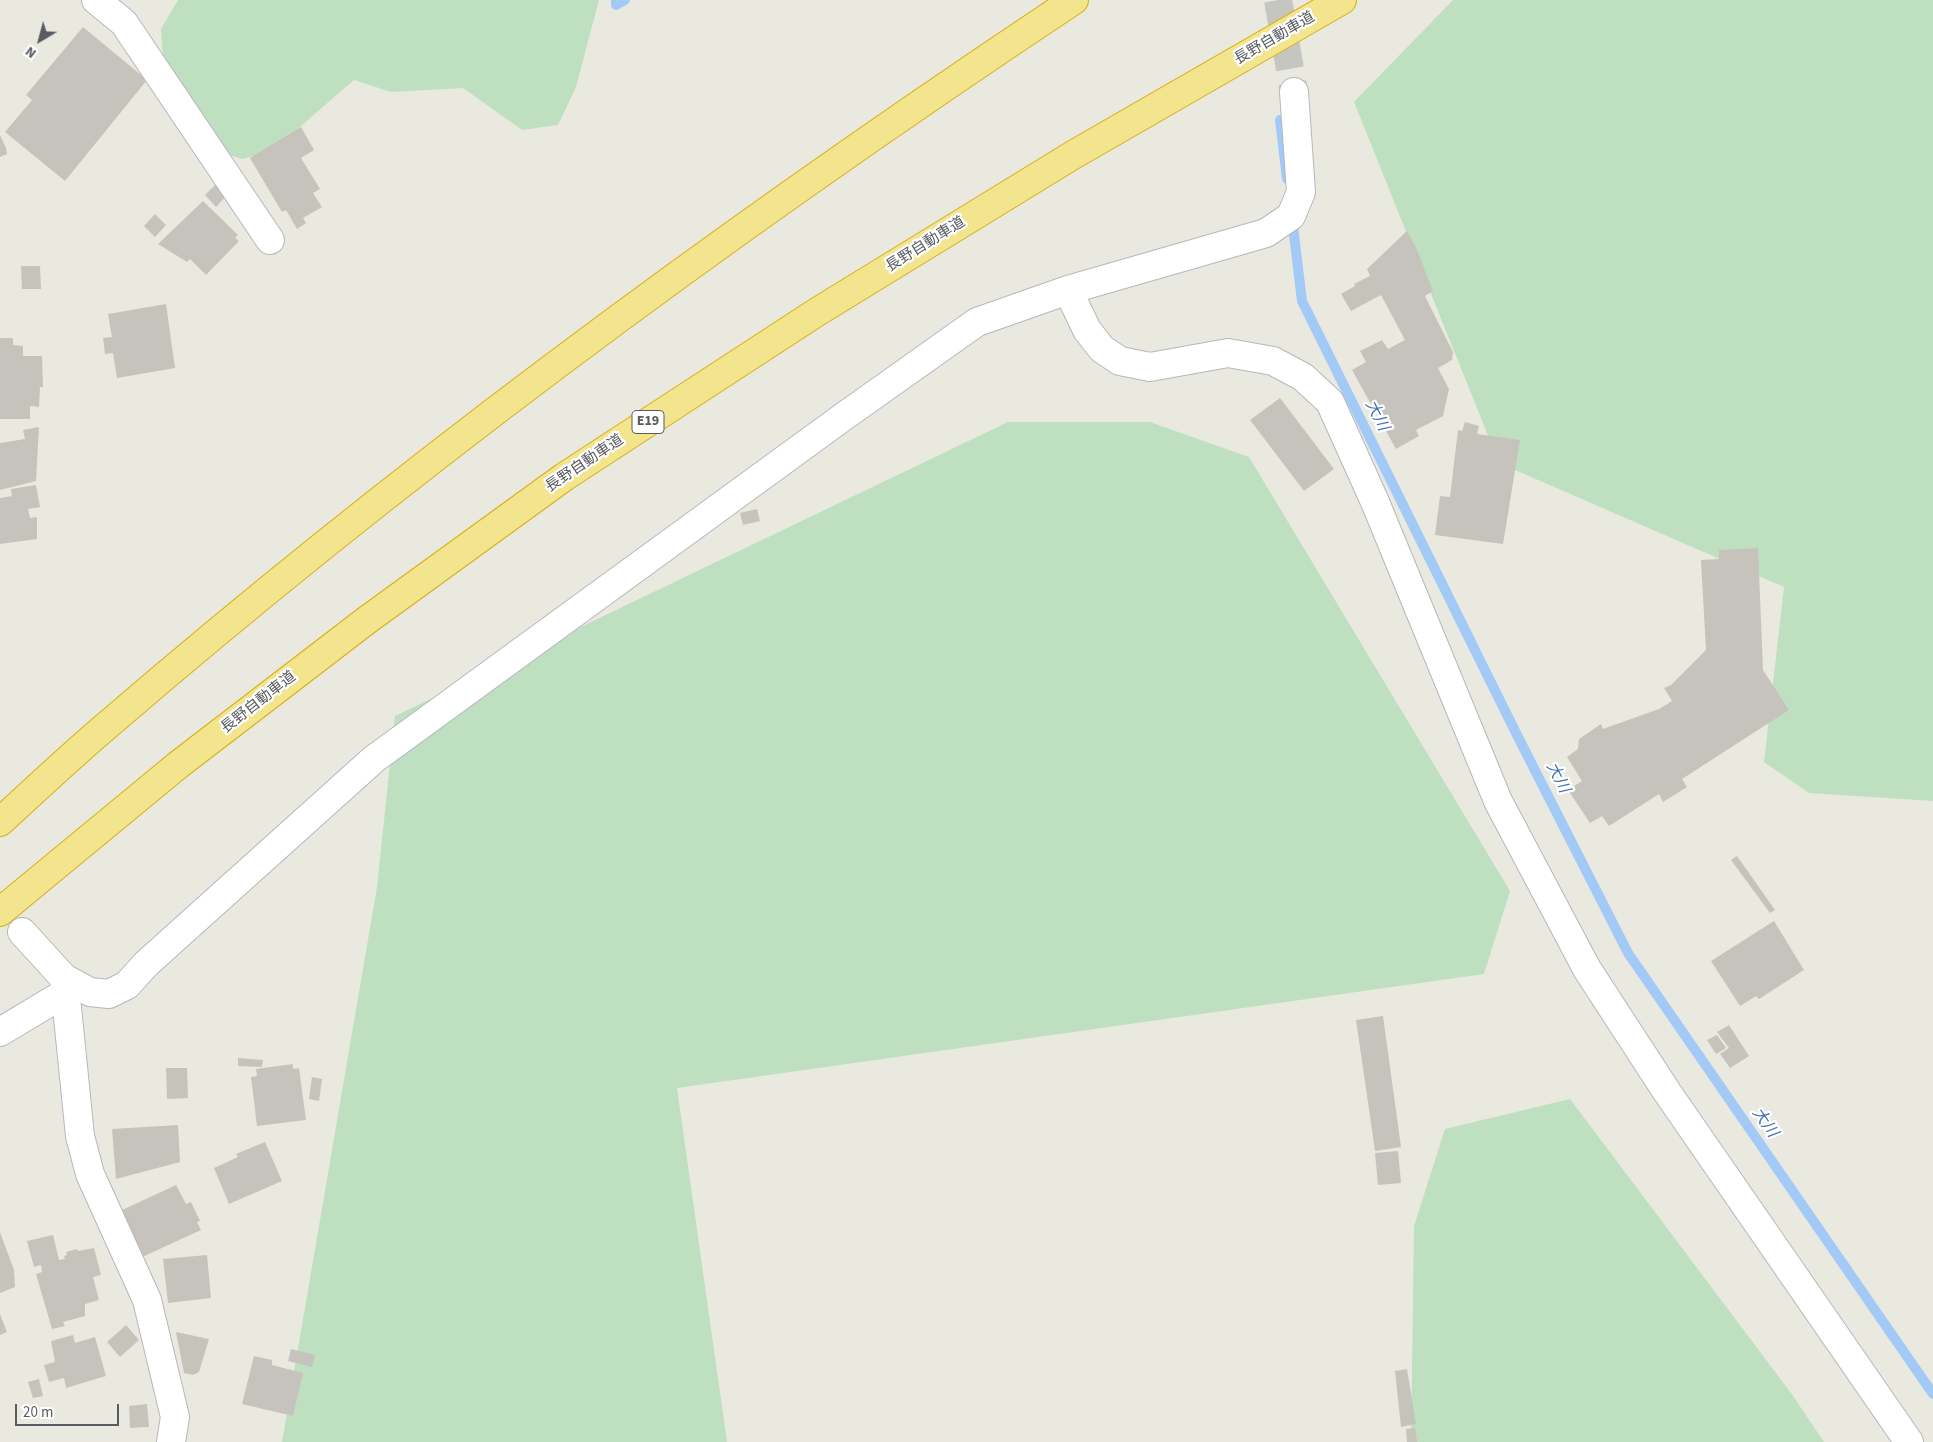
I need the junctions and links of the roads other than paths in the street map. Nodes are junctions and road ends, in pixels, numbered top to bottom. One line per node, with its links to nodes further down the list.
1 (96, 0): 5 (street)
2 (1074, 0): 7 (highway)
3 (1342, 0): 8 (highway, 長野自動車道 / E19)
4 (1294, 92): 6 (street)
5 (270, 240)
6 (1068, 290): 10 (street); 13 (street)
7 (0, 822)
8 (0, 912)
9 (22, 932): 10 (street)
10 (64, 986): 11 (street); 12 (street)
11 (0, 1032)
12 (171, 1442)
13 (1909, 1442)

